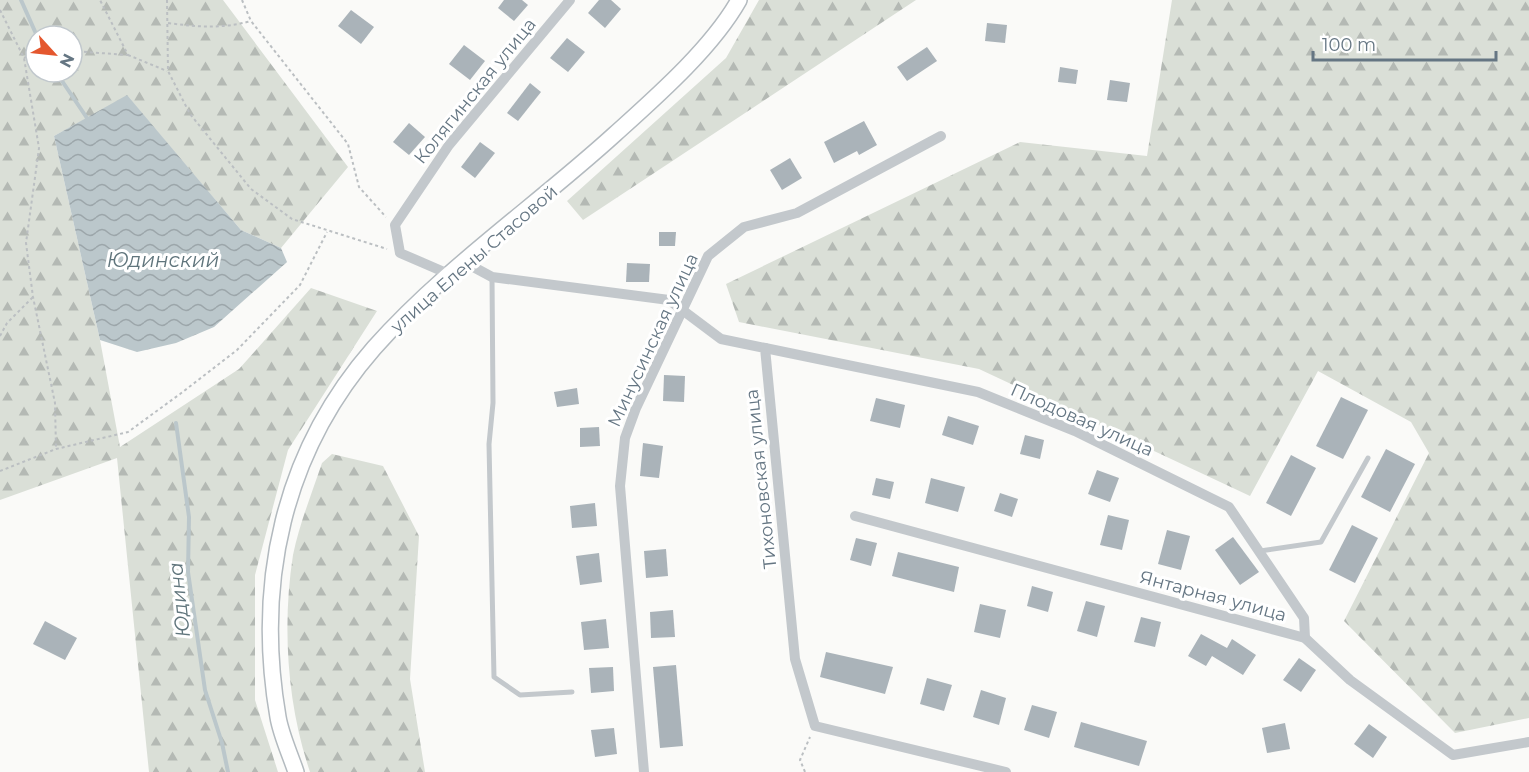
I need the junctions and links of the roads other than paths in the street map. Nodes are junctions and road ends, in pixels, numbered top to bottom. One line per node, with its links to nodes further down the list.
1 (570, 0): 5 (street, Колягинская улица)
2 (739, 0): 4 (main road, улица Елены Стасовой)
3 (941, 136): 7 (street, Минусинская улица)
4 (466, 262): 5 (main road, улица Елены Стасовой); 6 (street)
5 (451, 275): 15 (main road, улица Елены Стасовой)
6 (492, 277): 7 (street); 13 (lane)
7 (683, 311): 8 (street); 16 (street, Минусинская улица)
8 (765, 348): 11 (street, Плодовая улица); 17 (street, Тихоновская улица)
9 (1368, 458): 11 (lane)
10 (855, 516): 12 (street, Янтарная улица)
11 (1260, 551): 12 (street, Плодовая улица)
12 (1305, 638): 14 (street, Янтарная улица)
13 (572, 692)
14 (1529, 742)
15 (296, 772)
16 (644, 772)
17 (1006, 772)

